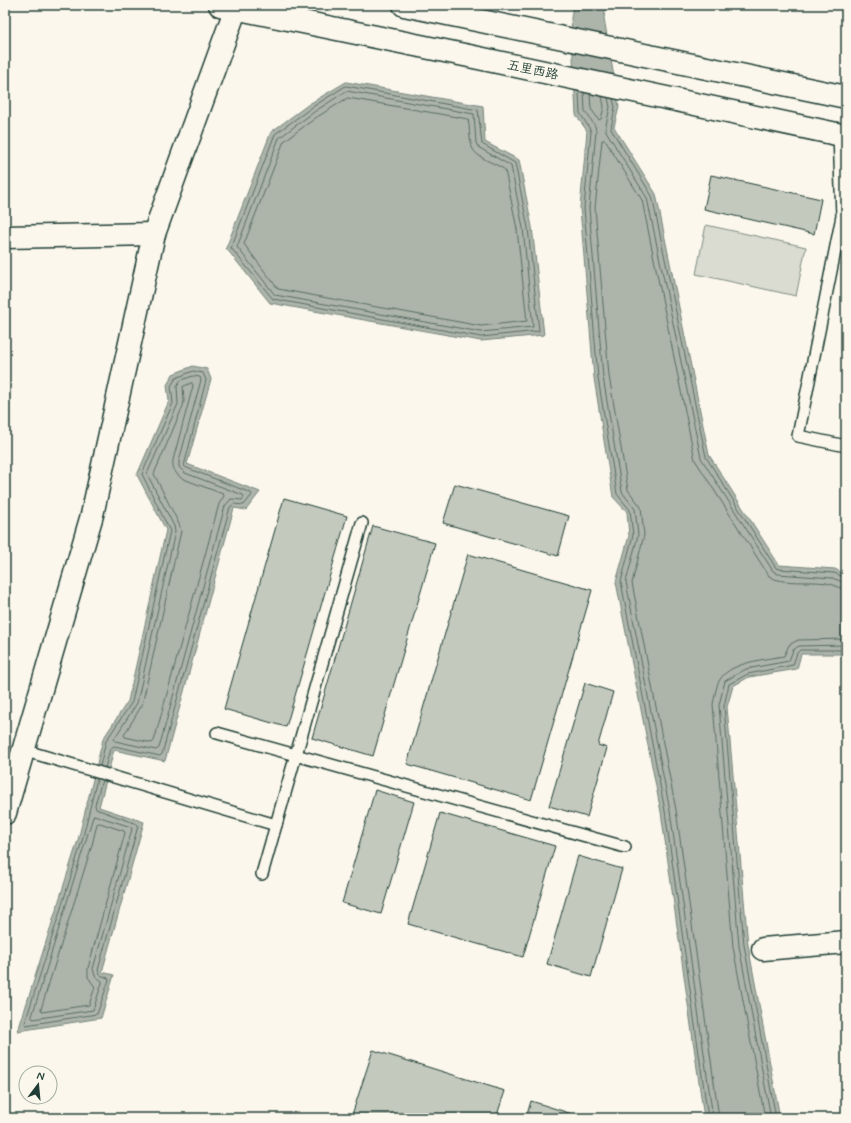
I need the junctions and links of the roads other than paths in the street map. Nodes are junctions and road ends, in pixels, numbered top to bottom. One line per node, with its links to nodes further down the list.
1 (404, 5): 3 (main road)
2 (231, 6): 4 (main road, 五里西路); 5 (main road)
3 (846, 97)
4 (843, 135): 7 (lane)
5 (154, 234): 6 (main road); 10 (main road)
6 (5, 237)
7 (846, 446)
8 (362, 523): 11 (lane)
9 (217, 732): 11 (lane)
10 (23, 750): 12 (main road); 13 (lane)
11 (296, 755): 13 (lane); 14 (lane)
12 (5, 813)
13 (276, 825): 15 (lane)
14 (625, 847)
15 (262, 874)
16 (846, 942): 17 (main road)
17 (763, 949)

